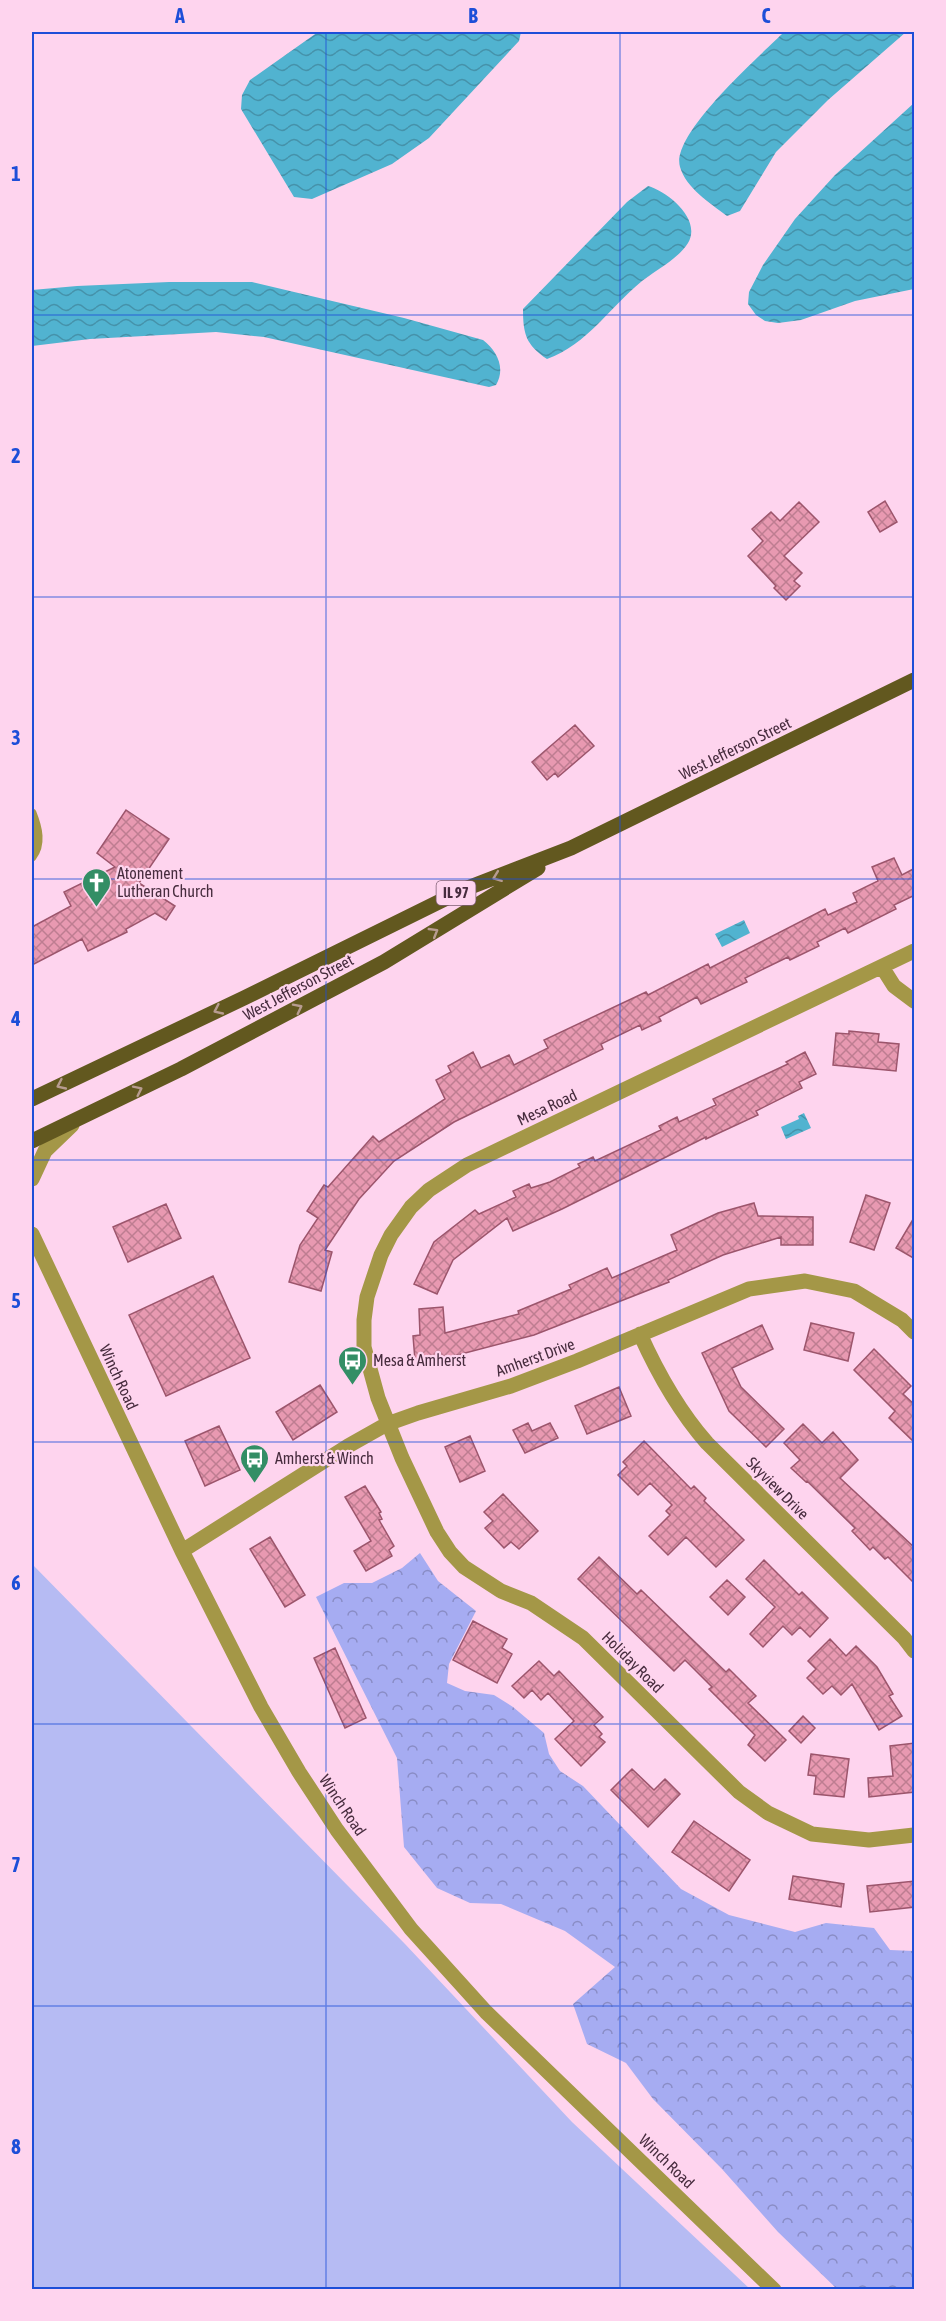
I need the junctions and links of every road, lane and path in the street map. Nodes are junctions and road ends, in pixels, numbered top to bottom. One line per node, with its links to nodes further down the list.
1 (915, 680): 3 (main road, West Jefferson Street / IL 97)
2 (32, 813): 4 (lane)
3 (571, 848): 8 (main road, West Jefferson Street / IL 97, one-way to 8); 9 (main road, West Jefferson Street / IL 97, one-way to 3)
4 (32, 857)
5 (915, 951): 6 (street, Mesa Road)
6 (882, 967): 7 (street); 15 (street, Mesa Road)
7 (915, 1001)
8 (32, 1099)
9 (85, 1116): 10 (main road, West Jefferson Street / IL 97); 11 (street)
10 (32, 1141)
11 (32, 1179)
12 (32, 1234): 16 (street, Winch Road)
13 (915, 1332): 14 (street, Amherst Drive)
14 (640, 1334): 15 (street, Amherst Drive); 17 (street, Skyview Drive)
15 (387, 1424): 16 (street, Amherst Drive); 18 (street, Holiday Road)
16 (182, 1551): 19 (street, Winch Road)
17 (915, 1651)
18 (915, 1835)
19 (774, 2289)

